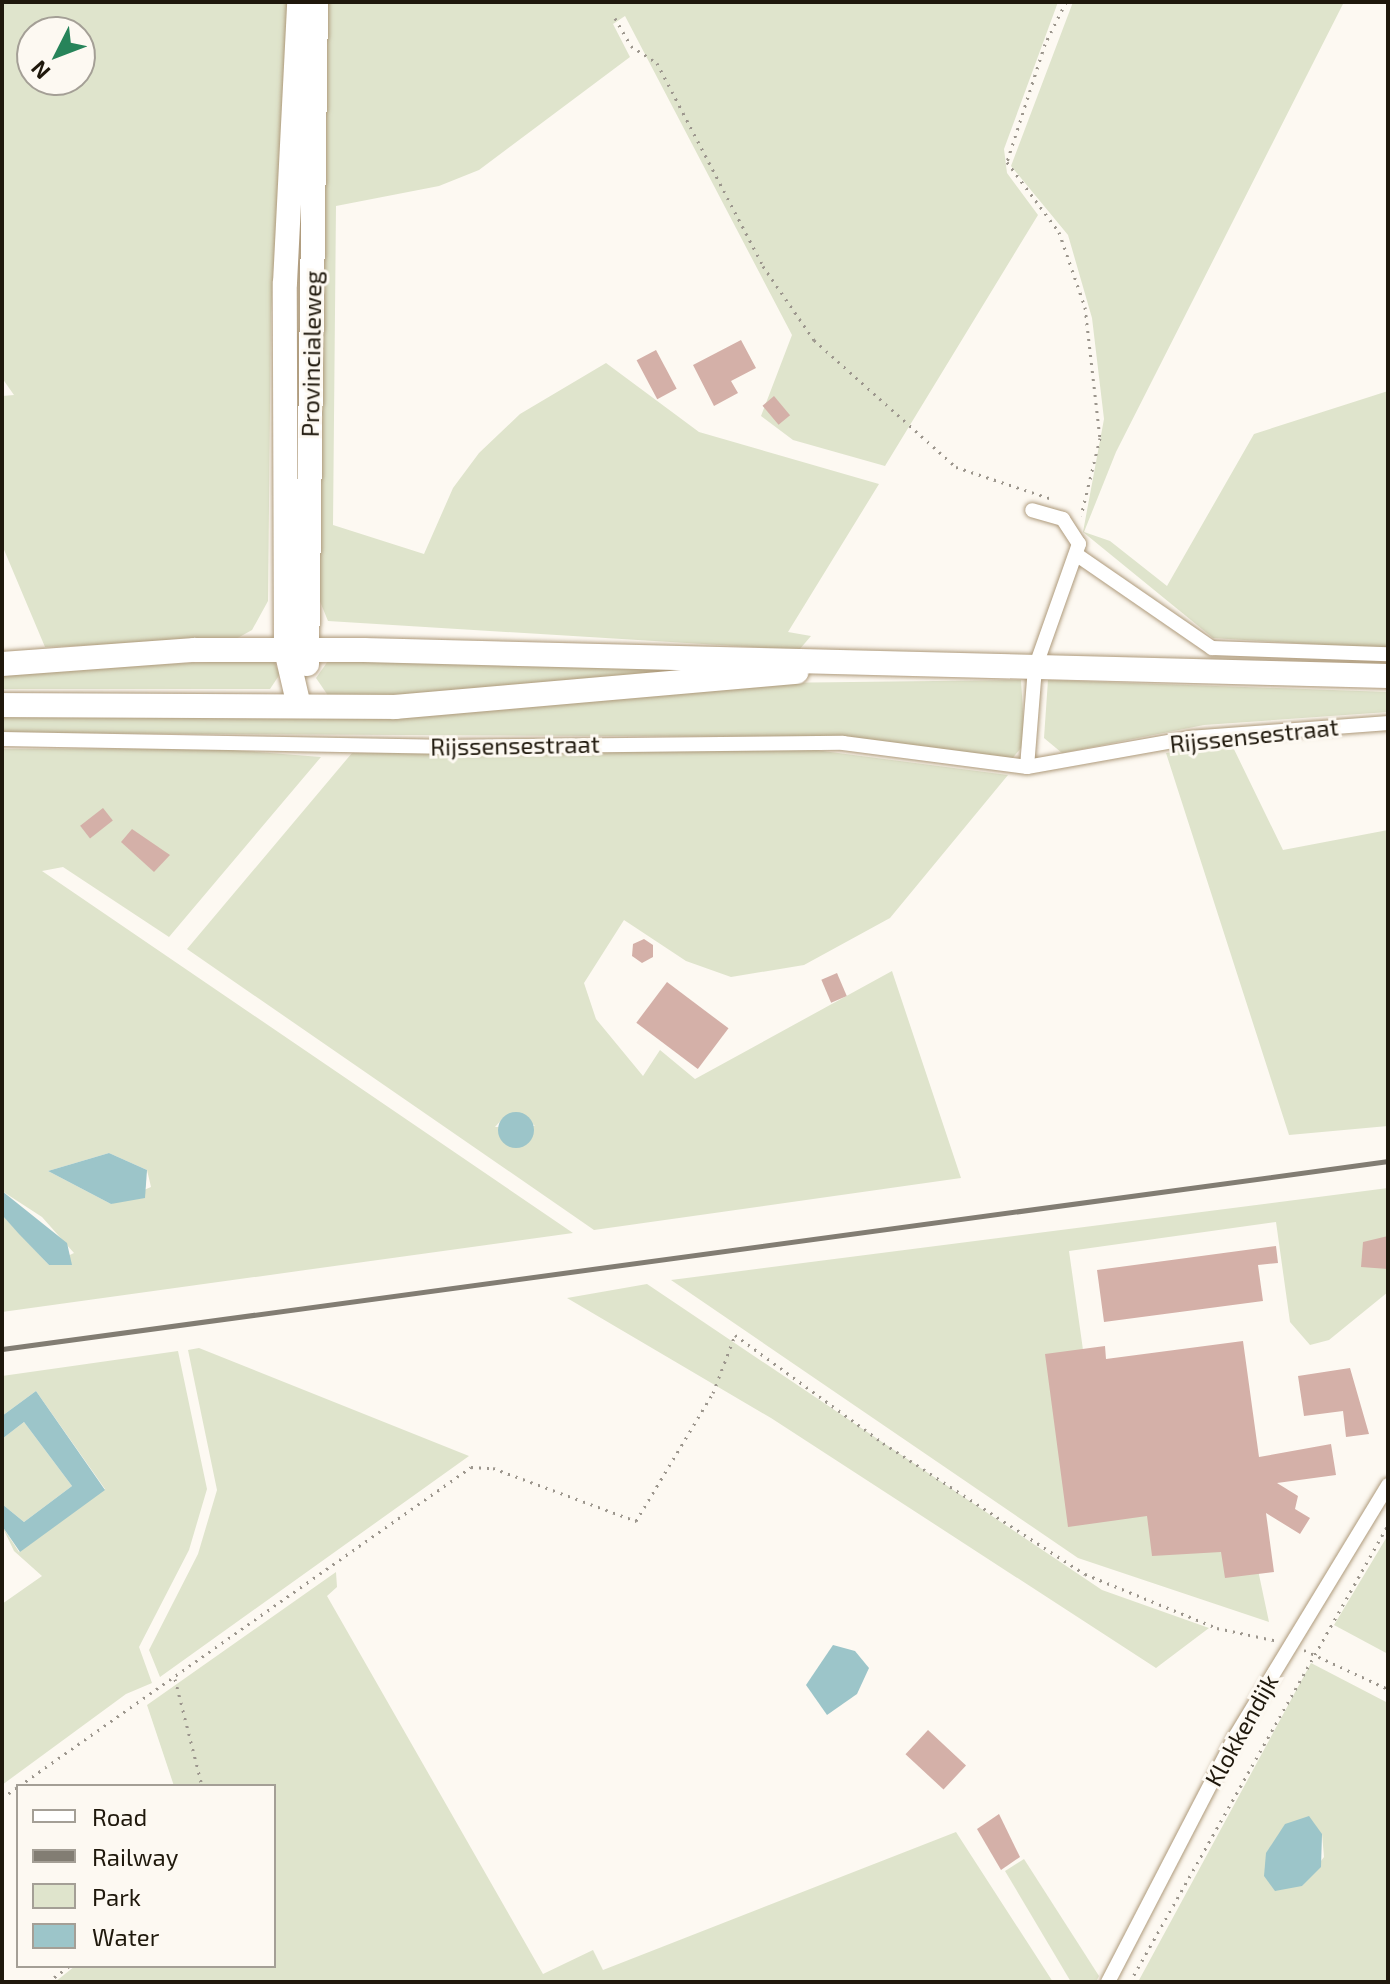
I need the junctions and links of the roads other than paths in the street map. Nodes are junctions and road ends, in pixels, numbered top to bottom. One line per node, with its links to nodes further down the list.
1 (299, 2): 5 (main road, Provincialeweg)
2 (316, 2): 5 (main road, Provincialeweg)
3 (1032, 510): 4 (street)
4 (1077, 555): 6 (street); 9 (street)
5 (298, 650): 7 (main road, Rijssensestraat); 8 (main road, Rijssensestraat); 12 (main road)
6 (1388, 654)
7 (2, 664)
8 (866, 666): 9 (main road, Rijssensestraat); 12 (main road, Rijssensestraat)
9 (1035, 668): 10 (main road, Rijssensestraat); 15 (street)
10 (1388, 676)
11 (2, 705): 12 (main road, Rijssensestraat)
12 (299, 706)
13 (1388, 723): 15 (street, Rijssensestraat)
14 (2, 739): 15 (street, Rijssensestraat)
15 (1027, 767)
16 (1388, 1485): 17 (street, Klokkendijk)
17 (1108, 1982)

